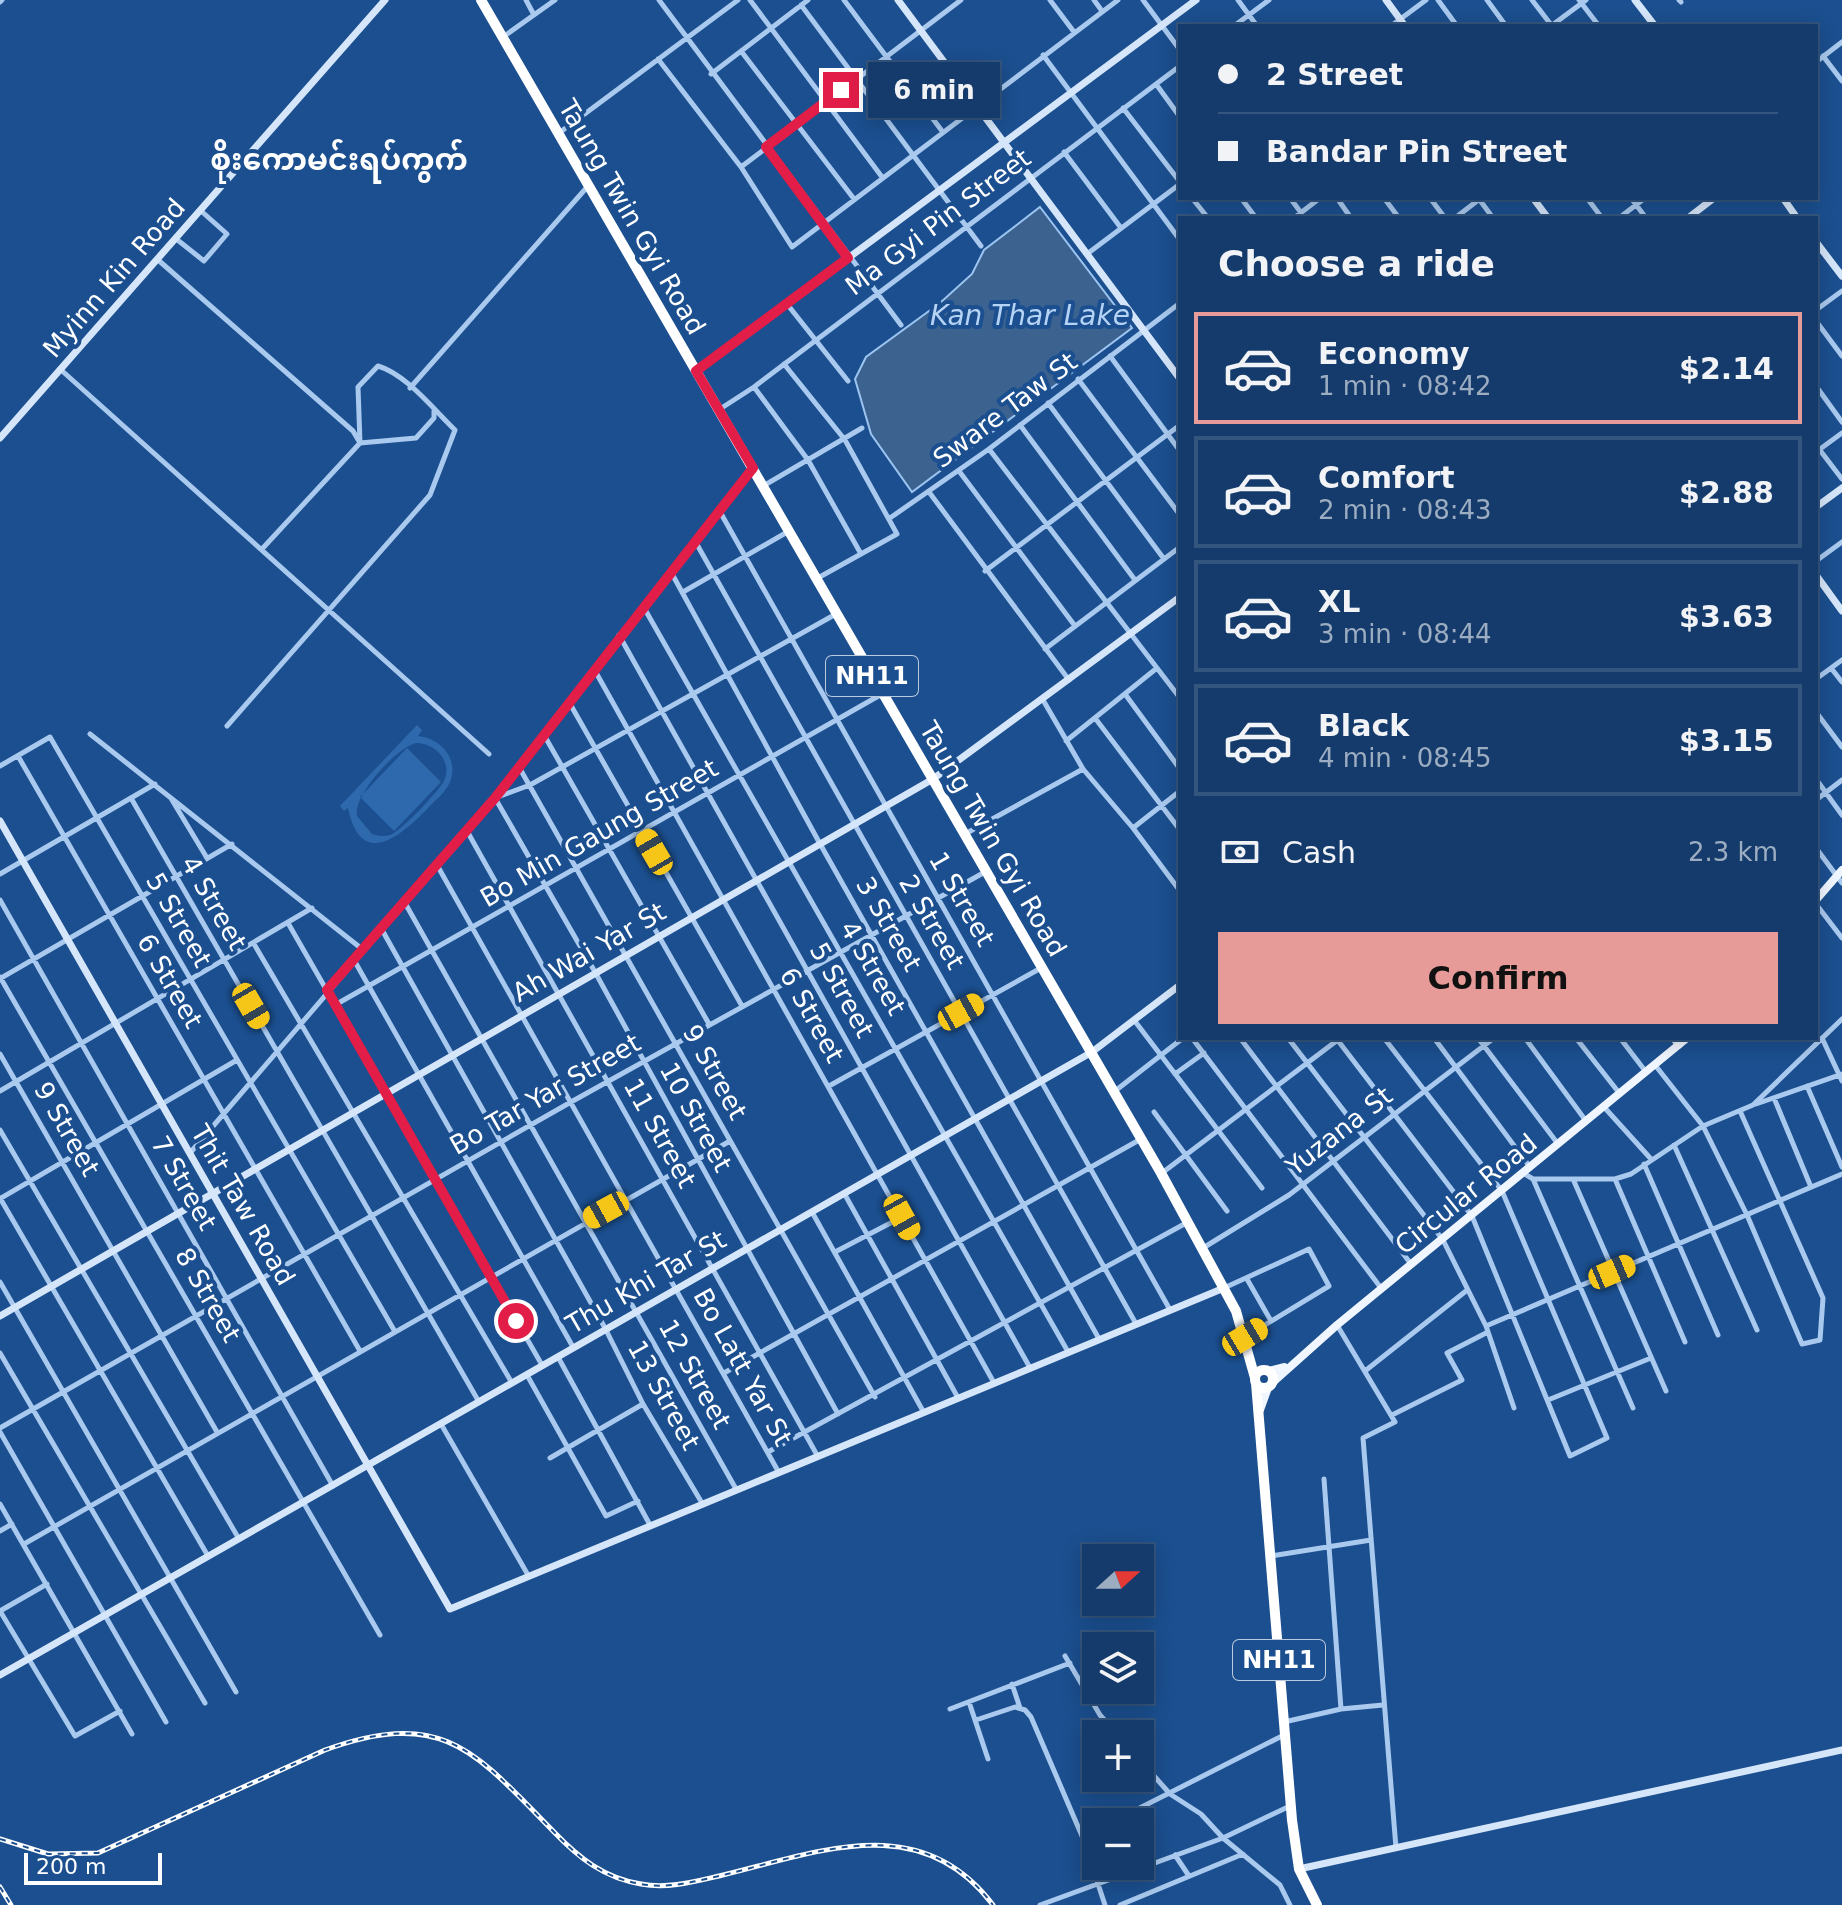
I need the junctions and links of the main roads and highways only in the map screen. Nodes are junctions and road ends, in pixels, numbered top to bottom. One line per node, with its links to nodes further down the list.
1 (481, 0): 5 (highway, Taung Twin Gyi Road / NH11)
2 (1840, 877): 3 (main road)
3 (1818, 900)
4 (1676, 1042): 5 (main road, Circular Road)
5 (1264, 1379): 6 (highway, NH11)
6 (1317, 1905)

